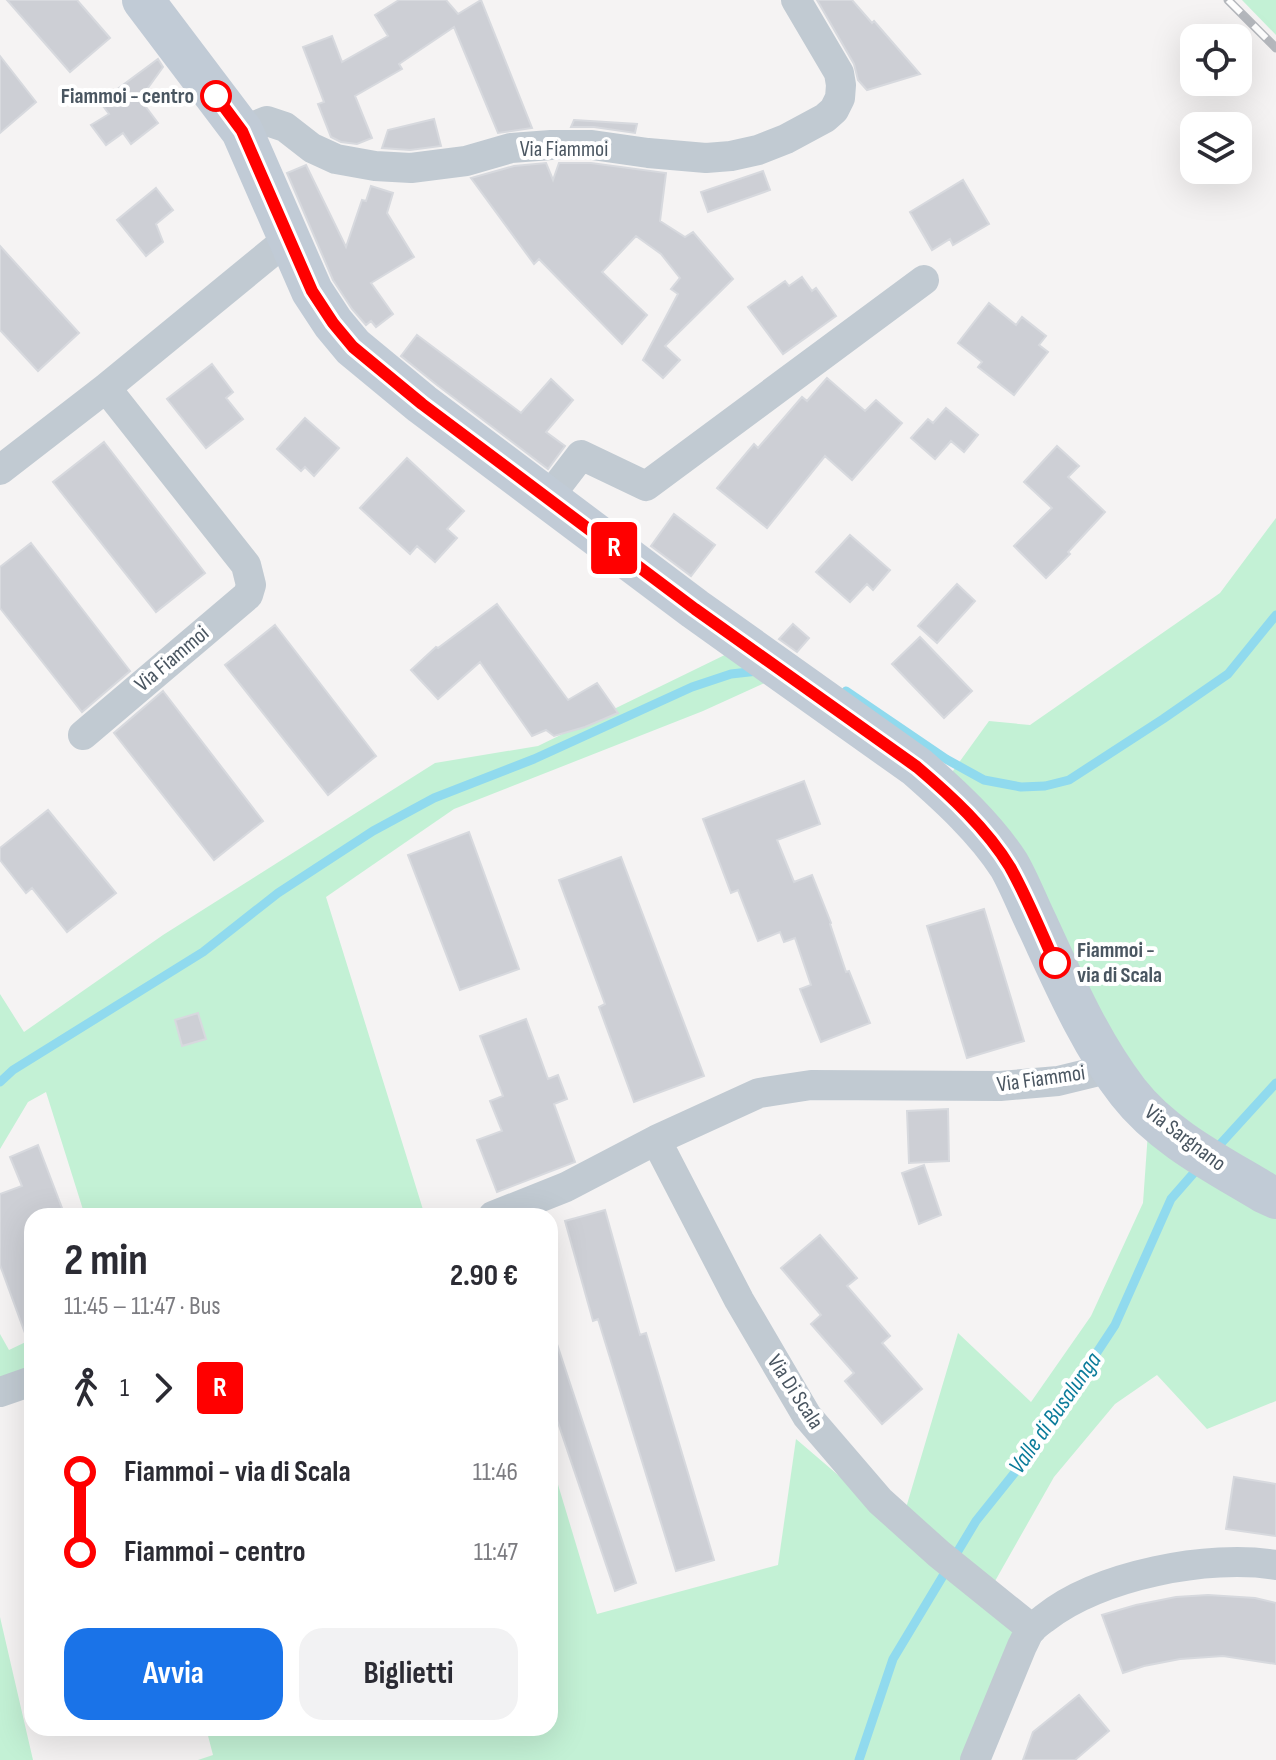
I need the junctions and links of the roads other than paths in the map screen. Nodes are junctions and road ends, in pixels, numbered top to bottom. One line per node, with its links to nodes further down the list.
1 (143, 0): 3 (street)
2 (796, 0): 3 (street, Via Fiammoi)
3 (242, 131): 4 (street, Via Fiammoi)
4 (289, 238): 6 (street); 8 (street, Via Fiammoi)
5 (924, 280): 8 (street)
6 (106, 388): 7 (street); 9 (street, Via Fiammoi)
7 (0, 470)
8 (548, 498): 10 (street, Via Fiammoi)
9 (83, 735)
10 (1107, 1062): 11 (street, Via Fiammoi); 12 (street, Via Sargnano)
11 (656, 1140): 13 (street, Via Fiammoi); 17 (street, Via Di Scala)
12 (1276, 1198)
13 (513, 1208)
14 (24, 1384): 15 (street)
15 (0, 1392)
16 (1276, 1565): 17 (street)
17 (1032, 1629): 18 (street)
18 (975, 1760)

